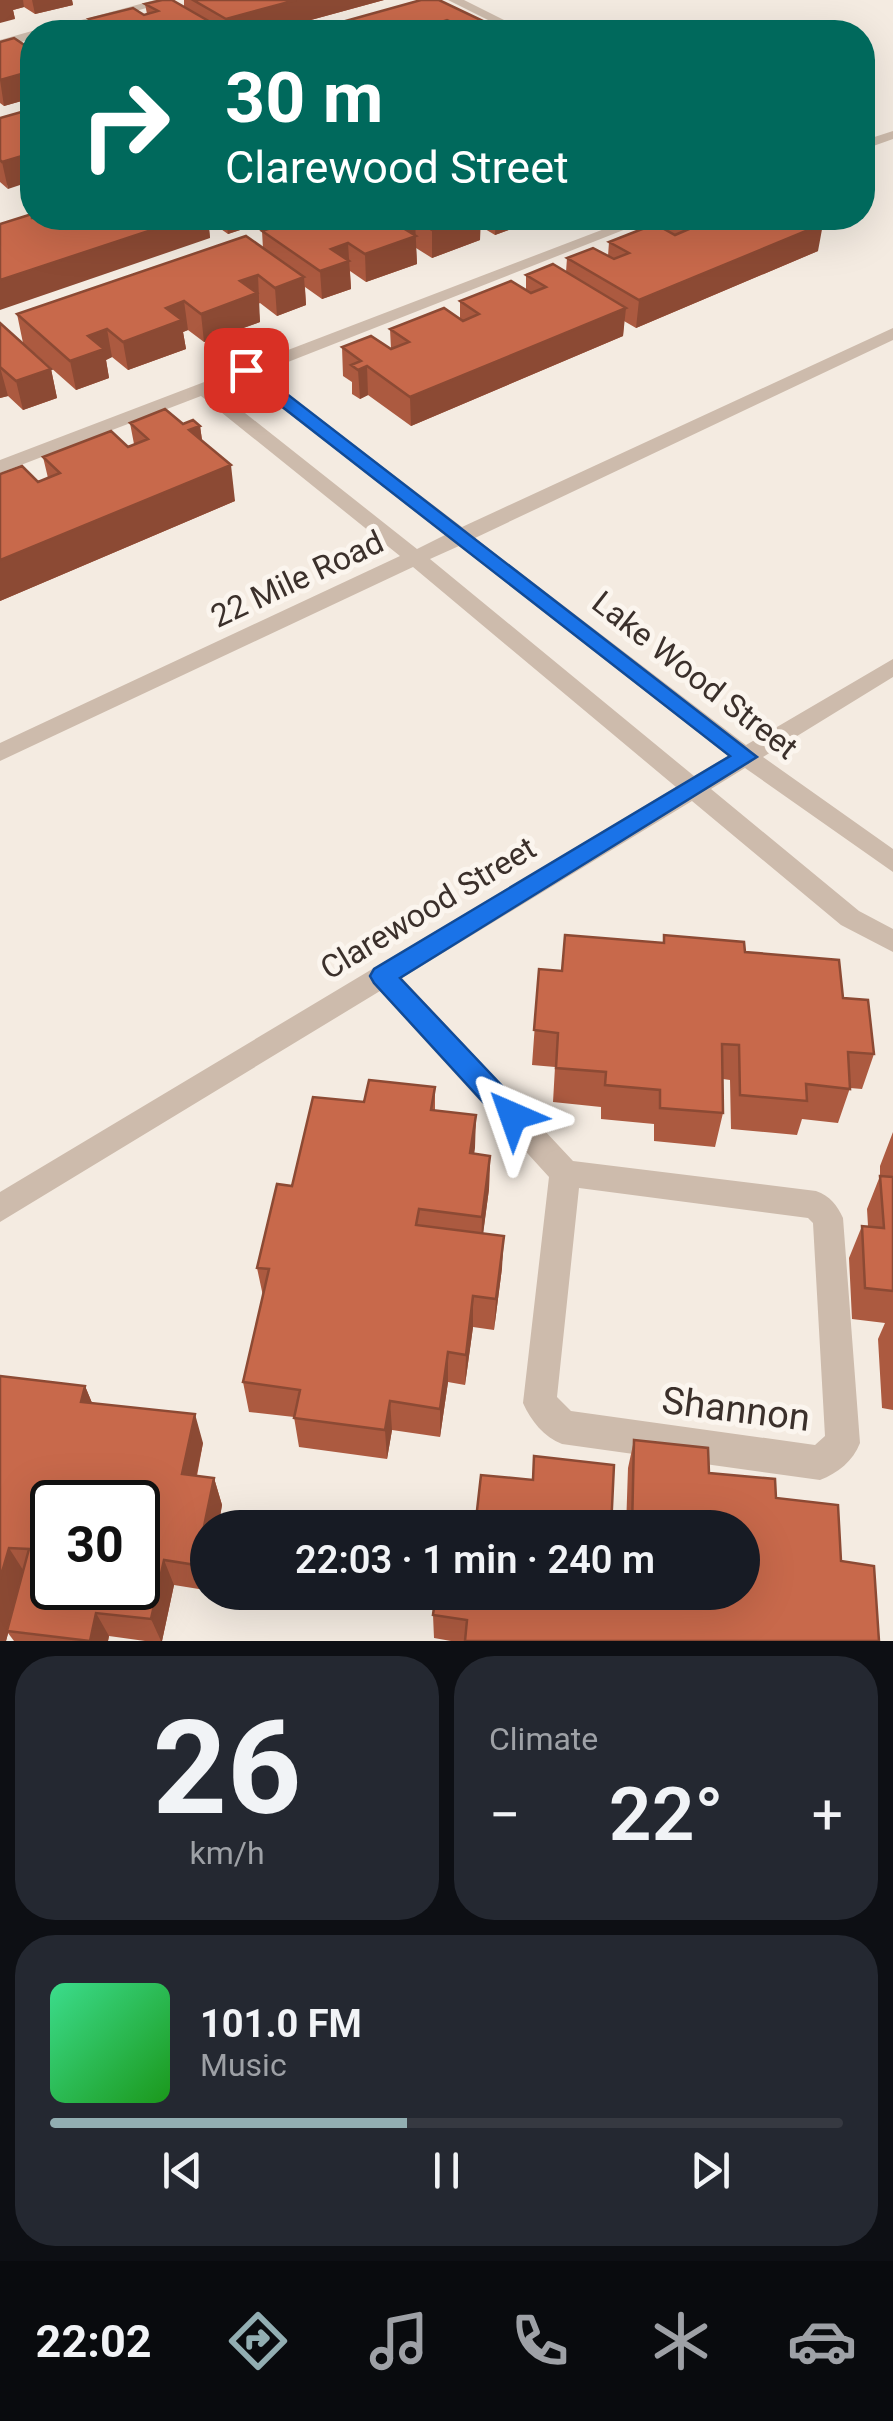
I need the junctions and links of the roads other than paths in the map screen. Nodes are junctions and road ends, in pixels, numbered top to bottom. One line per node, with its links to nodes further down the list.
1 (170, 0): 3 (street)
2 (454, 0): 4 (street)
3 (91, 20)
4 (496, 20)
5 (614, 230): 7 (street)
6 (893, 334): 10 (street, 22 Mile Road)
7 (246, 370): 8 (street); 10 (street, Lake Wood Street)
8 (202, 388): 9 (street); 11 (street)
9 (0, 467)
10 (460, 535): 11 (street, 22 Mile Road); 14 (street, Lake Wood Street)
11 (414, 557): 13 (street, 22 Mile Road); 15 (street)
12 (893, 668): 14 (street, Clarewood Street)
13 (0, 753)
14 (746, 757): 15 (street, Clarewood Street); 16 (street, Lake Wood Street)
15 (692, 790): 17 (street); 18 (street, Clarewood Street)
16 (893, 862)
17 (893, 941)
18 (383, 976): 19 (street); 20 (street, Clarewood Street)
19 (565, 1173): 19 (street, Shannon)
20 (0, 1208)

